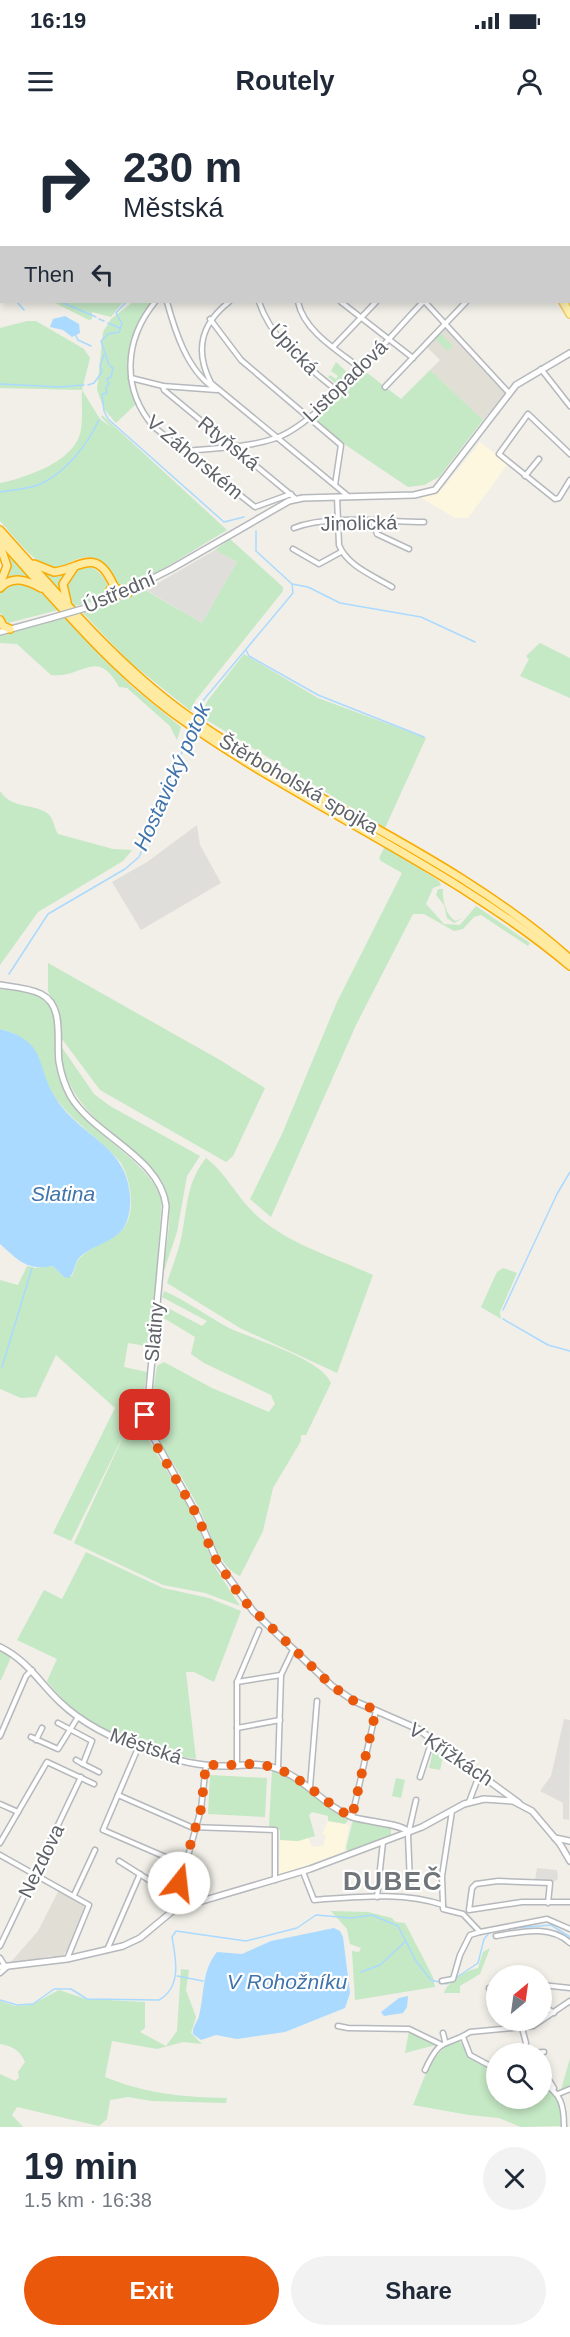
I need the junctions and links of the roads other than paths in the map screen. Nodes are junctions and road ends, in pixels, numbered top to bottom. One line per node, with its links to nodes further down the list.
1 (154, 303): 20 (street, V Záhorském)
2 (167, 303): 23 (street)
3 (228, 303): 12 (street)
4 (259, 303): 24 (street, Úpická)
5 (298, 303): 15 (street)
6 (342, 303): 11 (street)
7 (375, 303): 11 (street)
8 (423, 303): 14 (street, Listopadová)
9 (425, 303): 13 (street)
10 (465, 303): 13 (street)
11 (362, 316): 14 (street); 15 (street)
12 (210, 320): 23 (street); 27 (street)
13 (445, 324): 17 (street); 25 (street)
14 (388, 338): 17 (street); 18 (street, Listopadová)
15 (333, 347): 18 (street)
16 (570, 353): 19 (street)
17 (413, 358): 22 (street)
18 (360, 368): 24 (street, Listopadová)
19 (540, 369): 25 (street); 26 (street)
20 (130, 378): 21 (street); 30 (street, V Záhorském)
21 (162, 387): 23 (street); 29 (street, Rtyňská)
22 (385, 387)
23 (217, 390): 28 (street)
24 (337, 391): 27 (street, Listopadová)
25 (509, 393): 38 (street)
26 (570, 406)
27 (309, 418): 28 (street, Listopadová); 35 (street)
28 (276, 438): 29 (street, Listopadová); 35 (street)
29 (233, 447): 30 (street, Listopadová); 36 (street, Rtyňská)
30 (184, 451): 36 (street, V Záhorském)
31 (570, 454): 33 (street)
32 (539, 459): 33 (street)
33 (525, 476): 34 (street)
34 (570, 480)
35 (335, 486): 38 (street)
36 (291, 494): 39 (street, Rtyňská)
37 (337, 497): 38 (street); 39 (street); 40 (street)
38 (348, 497)
39 (296, 499): 54 (street, Ústřední)
40 (338, 522): 41 (street, Jinolická); 43 (street, Jinolická); 49 (street)
41 (373, 522): 42 (street, Jinolická); 48 (street)
42 (424, 522)
43 (294, 528)
44 (0, 530): 50 (highway, Štěrboholská spojka)
45 (0, 539): 55 (highway, Štěrboholská spojka)
46 (0, 545): 51 (highway)
47 (293, 549): 49 (street)
48 (409, 549)
49 (341, 552): 52 (street)
50 (21, 553): 53 (highway); 58 (highway, Štěrboholská spojka)
51 (0, 586): 55 (highway)
52 (392, 587)
53 (112, 589): 54 (highway); 56 (highway); 57 (highway); 58 (highway)
54 (128, 592): 56 (street, Ústřední)
55 (52, 597): 60 (highway, Štěrboholská spojka)
56 (115, 598): 57 (street, Ústřední)
57 (101, 603): 59 (street, Ústřední, bridge)
58 (77, 616): 60 (highway, Štěrboholská spojka)
59 (2, 628)
60 (188, 720): 61 (highway, Štěrboholská spojka)
61 (197, 726): 62 (highway, Štěrboholská spojka); 63 (highway, Štěrboholská spojka)
62 (570, 959)
63 (570, 966)
64 (0, 985): 65 (street, Slatiny)
65 (242, 1599): 73 (street, V Křížkách)
66 (259, 1630): 71 (street)
67 (0, 1647): 69 (street, Městská)
68 (292, 1652): 70 (street)
69 (32, 1670): 74 (street, Městská); 80 (street)
70 (281, 1675): 71 (street); 75 (street)
71 (237, 1682): 78 (street)
72 (317, 1701): 95 (street)
73 (376, 1710): 82 (street, V Křížkách); 103 (street)
74 (78, 1717): 79 (street); 84 (street, Městská)
75 (280, 1720): 78 (street); 89 (street)
76 (58, 1723): 79 (street)
77 (42, 1728): 83 (street)
78 (237, 1728): 88 (street)
79 (70, 1729): 83 (street); 86 (street)
80 (0, 1736)
81 (31, 1737): 83 (street)
82 (433, 1739): 91 (street, V Křížkách); 93 (street)
83 (36, 1740)
84 (139, 1747): 87 (street, Městská); 96 (street)
85 (76, 1760): 86 (street)
86 (83, 1764): 90 (street)
87 (206, 1764): 88 (street, Městská); 104 (street)
88 (237, 1766): 89 (street, Městská)
89 (278, 1769): 95 (street, Městská)
90 (99, 1772)
91 (480, 1773): 98 (street); 99 (street, V Křížkách)
92 (81, 1777): 94 (street); 102 (street); 117 (street, Nezdova)
93 (420, 1777)
94 (94, 1784)
95 (310, 1787): 103 (street, Městská)
96 (118, 1795): 104 (street); 115 (street)
97 (416, 1800): 105 (street)
98 (469, 1802): 99 (street); 101 (street)
99 (519, 1803): 106 (street, V Křížkách)
100 (0, 1804): 102 (street)
101 (452, 1811): 105 (street); 126 (street)
102 (18, 1812): 109 (street)
103 (352, 1817): 105 (street, Městská)
104 (195, 1828): 115 (street); 119 (street)
105 (409, 1832): 108 (street); 120 (street)
106 (555, 1838): 107 (street); 111 (street, V Křížkách)
107 (570, 1841)
108 (383, 1842): 116 (street); 122 (street)
109 (0, 1843)
110 (95, 1850): 121 (street)
111 (567, 1850): 114 (street, V Křížkách)
112 (0, 1855): 117 (street)
113 (119, 1861): 118 (street)
114 (570, 1861)
115 (184, 1865): 123 (street)
116 (303, 1872): 119 (street); 122 (street)
117 (35, 1874): 121 (street); 132 (street, Nezdova)
118 (140, 1874): 123 (street); 133 (street)
119 (275, 1880): 127 (street)
120 (410, 1883)
121 (74, 1895): 135 (street)
122 (377, 1897): 126 (street)
123 (173, 1901): 127 (street)
124 (570, 1902): 125 (street)
125 (548, 1903): 125 (street)
126 (443, 1907): 129 (street)
127 (173, 1910): 133 (street)
128 (570, 1929): 129 (street)
129 (480, 1932): 138 (street)
130 (496, 1936): 131 (street)
131 (570, 1943)
132 (0, 1946)
133 (107, 1951): 135 (street)
134 (0, 1958): 136 (street)
135 (67, 1959): 136 (street)
136 (4, 1966): 137 (street)
137 (0, 1973)
138 (442, 1981)
139 (552, 1986): 140 (street)
140 (570, 1988)
141 (570, 2001): 142 (street)
142 (554, 2013)
143 (338, 2026): 150 (street)
144 (486, 2031): 147 (street)
145 (523, 2031): 149 (street)
146 (442, 2032): 148 (street)
147 (464, 2037): 148 (street); 151 (street)
148 (446, 2041): 150 (street)
149 (526, 2043)
150 (440, 2044): 152 (street)
151 (486, 2064)
152 (425, 2070)
153 (552, 2084): 156 (street)
154 (552, 2089): 156 (street)
155 (570, 2089): 156 (street)
156 (557, 2092): 157 (street)
157 (564, 2127)

